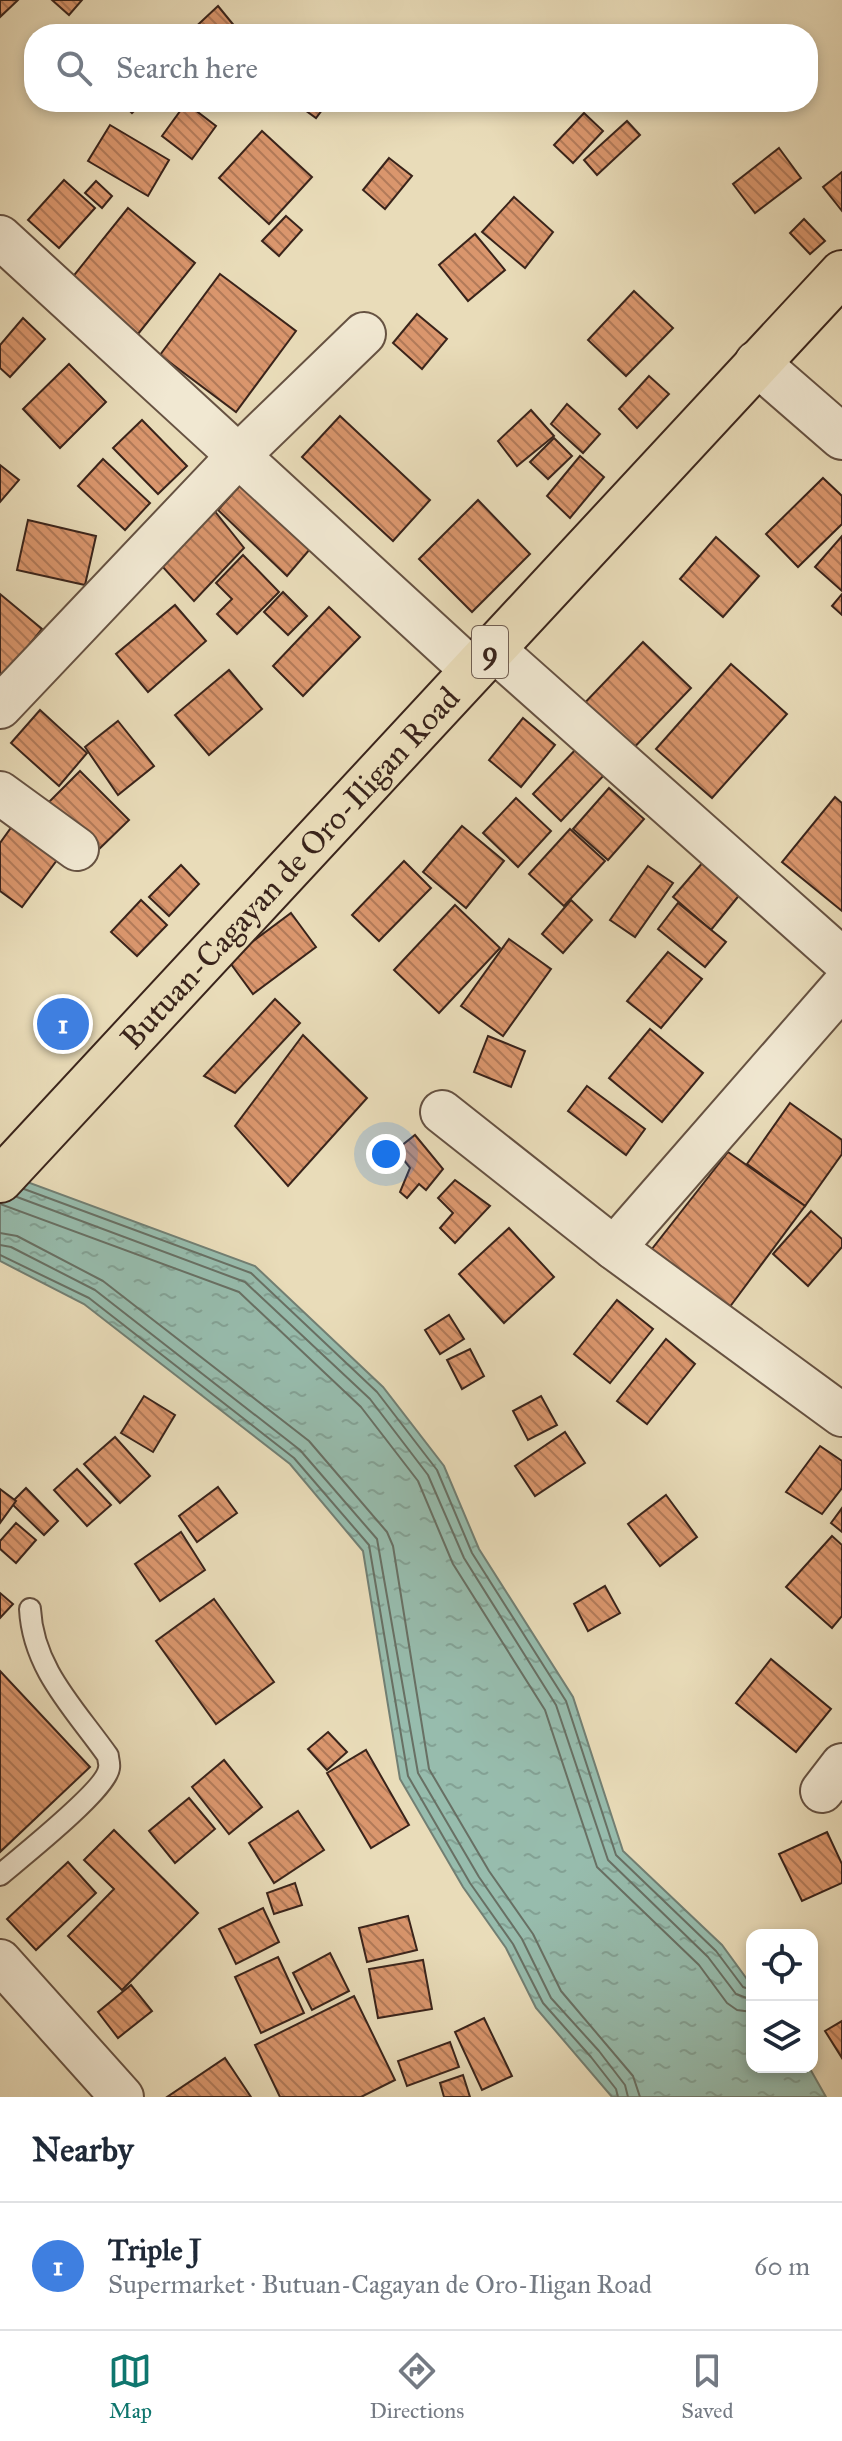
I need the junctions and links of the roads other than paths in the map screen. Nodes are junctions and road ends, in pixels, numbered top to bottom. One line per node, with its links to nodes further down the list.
1 (0, 237): 6 (street)
2 (842, 273): 4 (highway, Butuan-Cagayan de Oro-Iligan Road / 9)
3 (364, 334): 6 (street)
4 (757, 363): 5 (street); 7 (highway, Butuan-Cagayan de Oro-Iligan Road / 9)
5 (842, 437)
6 (239, 455): 7 (street); 8 (street)
7 (482, 660): 11 (street); 14 (highway, Butuan-Cagayan de Oro-Iligan Road / 9)
8 (0, 707)
9 (0, 793): 10 (street)
10 (77, 849)
11 (842, 959)
12 (842, 987): 15 (street)
13 (442, 1112): 15 (street)
14 (0, 1180)
15 (614, 1248): 16 (street)
16 (842, 1415)
17 (30, 1609): 18 (lane)
18 (0, 1875)
19 (0, 1961): 20 (street)
20 (122, 2097)

